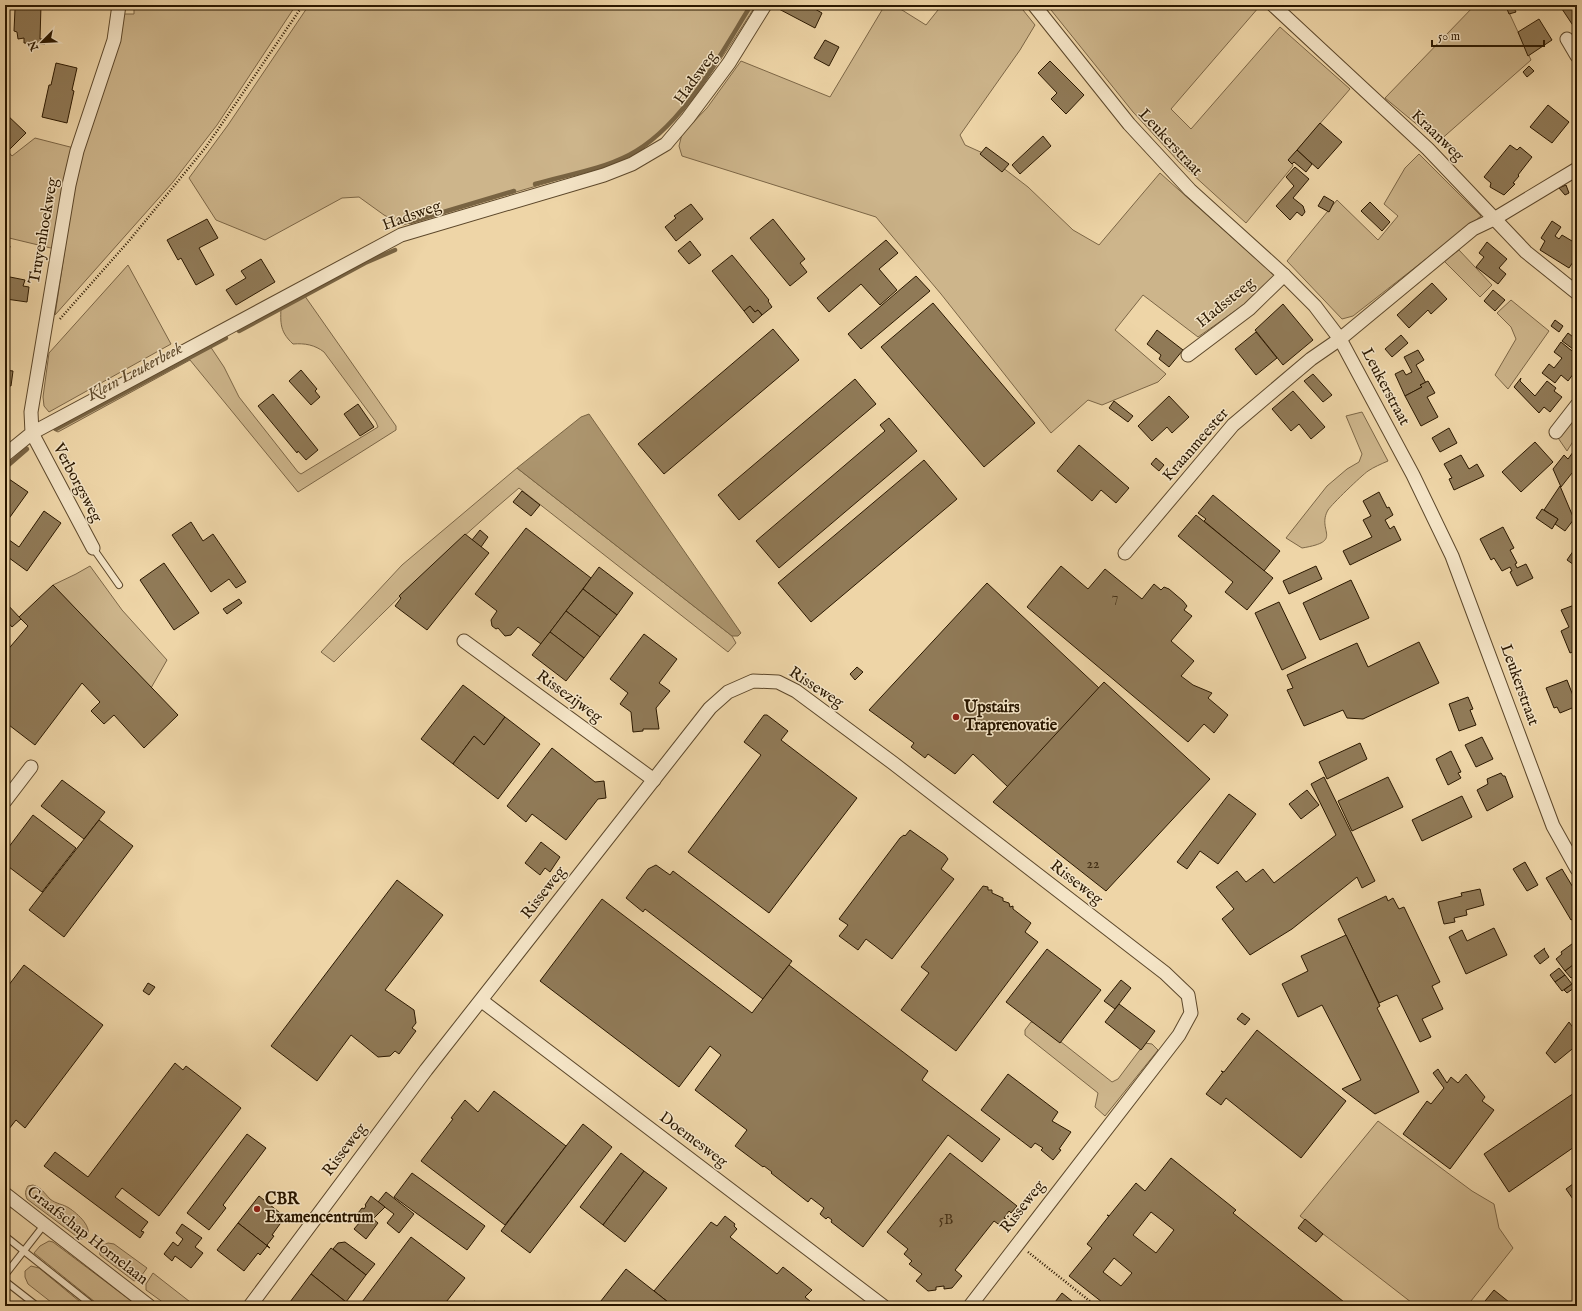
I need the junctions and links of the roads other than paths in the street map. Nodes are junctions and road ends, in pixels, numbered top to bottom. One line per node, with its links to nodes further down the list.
1 (119, 5): 15 (street, Truyenhoekweg)
2 (765, 5): 15 (street, Hadsweg)
3 (1034, 5): 9 (street, Leukerstraat)
4 (1273, 5): 8 (street, Kraanweg)
5 (1567, 39): 6 (street)
6 (1577, 56)
7 (1577, 169): 8 (street, Kraanmeester)
8 (1494, 219): 10 (street, Kraanweg); 11 (street, Kraanmeester)
9 (1284, 275): 11 (street, Leukerstraat); 12 (street, Hadssteeg)
10 (1577, 293)
11 (1340, 339): 18 (street, Kraanmeester); 24 (street, Leukerstraat)
12 (1188, 355)
13 (1577, 405): 14 (street)
14 (1556, 432)
15 (32, 433): 16 (street); 17 (street, Verborgsweg)
16 (5, 455)
17 (93, 548): 19 (lane)
18 (1125, 553)
19 (119, 585)
20 (464, 641): 22 (street, Rissezijweg)
21 (31, 767): 23 (street)
22 (654, 780): 25 (street, Risseweg); 37 (street, Risseweg)
23 (5, 801)
24 (1577, 869)
25 (482, 1001): 35 (street, Risseweg); 36 (street, Doemesweg)
26 (5, 1194): 27 (street, Graafschap Hornelaan)
27 (44, 1225): 29 (lane); 34 (street, Graafschap Hornelaan)
28 (5, 1236): 29 (lane)
29 (24, 1251): 30 (lane); 33 (lane)
30 (5, 1275)
31 (5, 1281): 32 (lane)
32 (37, 1306)
33 (93, 1306)
34 (149, 1306)
35 (250, 1306)
36 (883, 1306)
37 (970, 1306)

